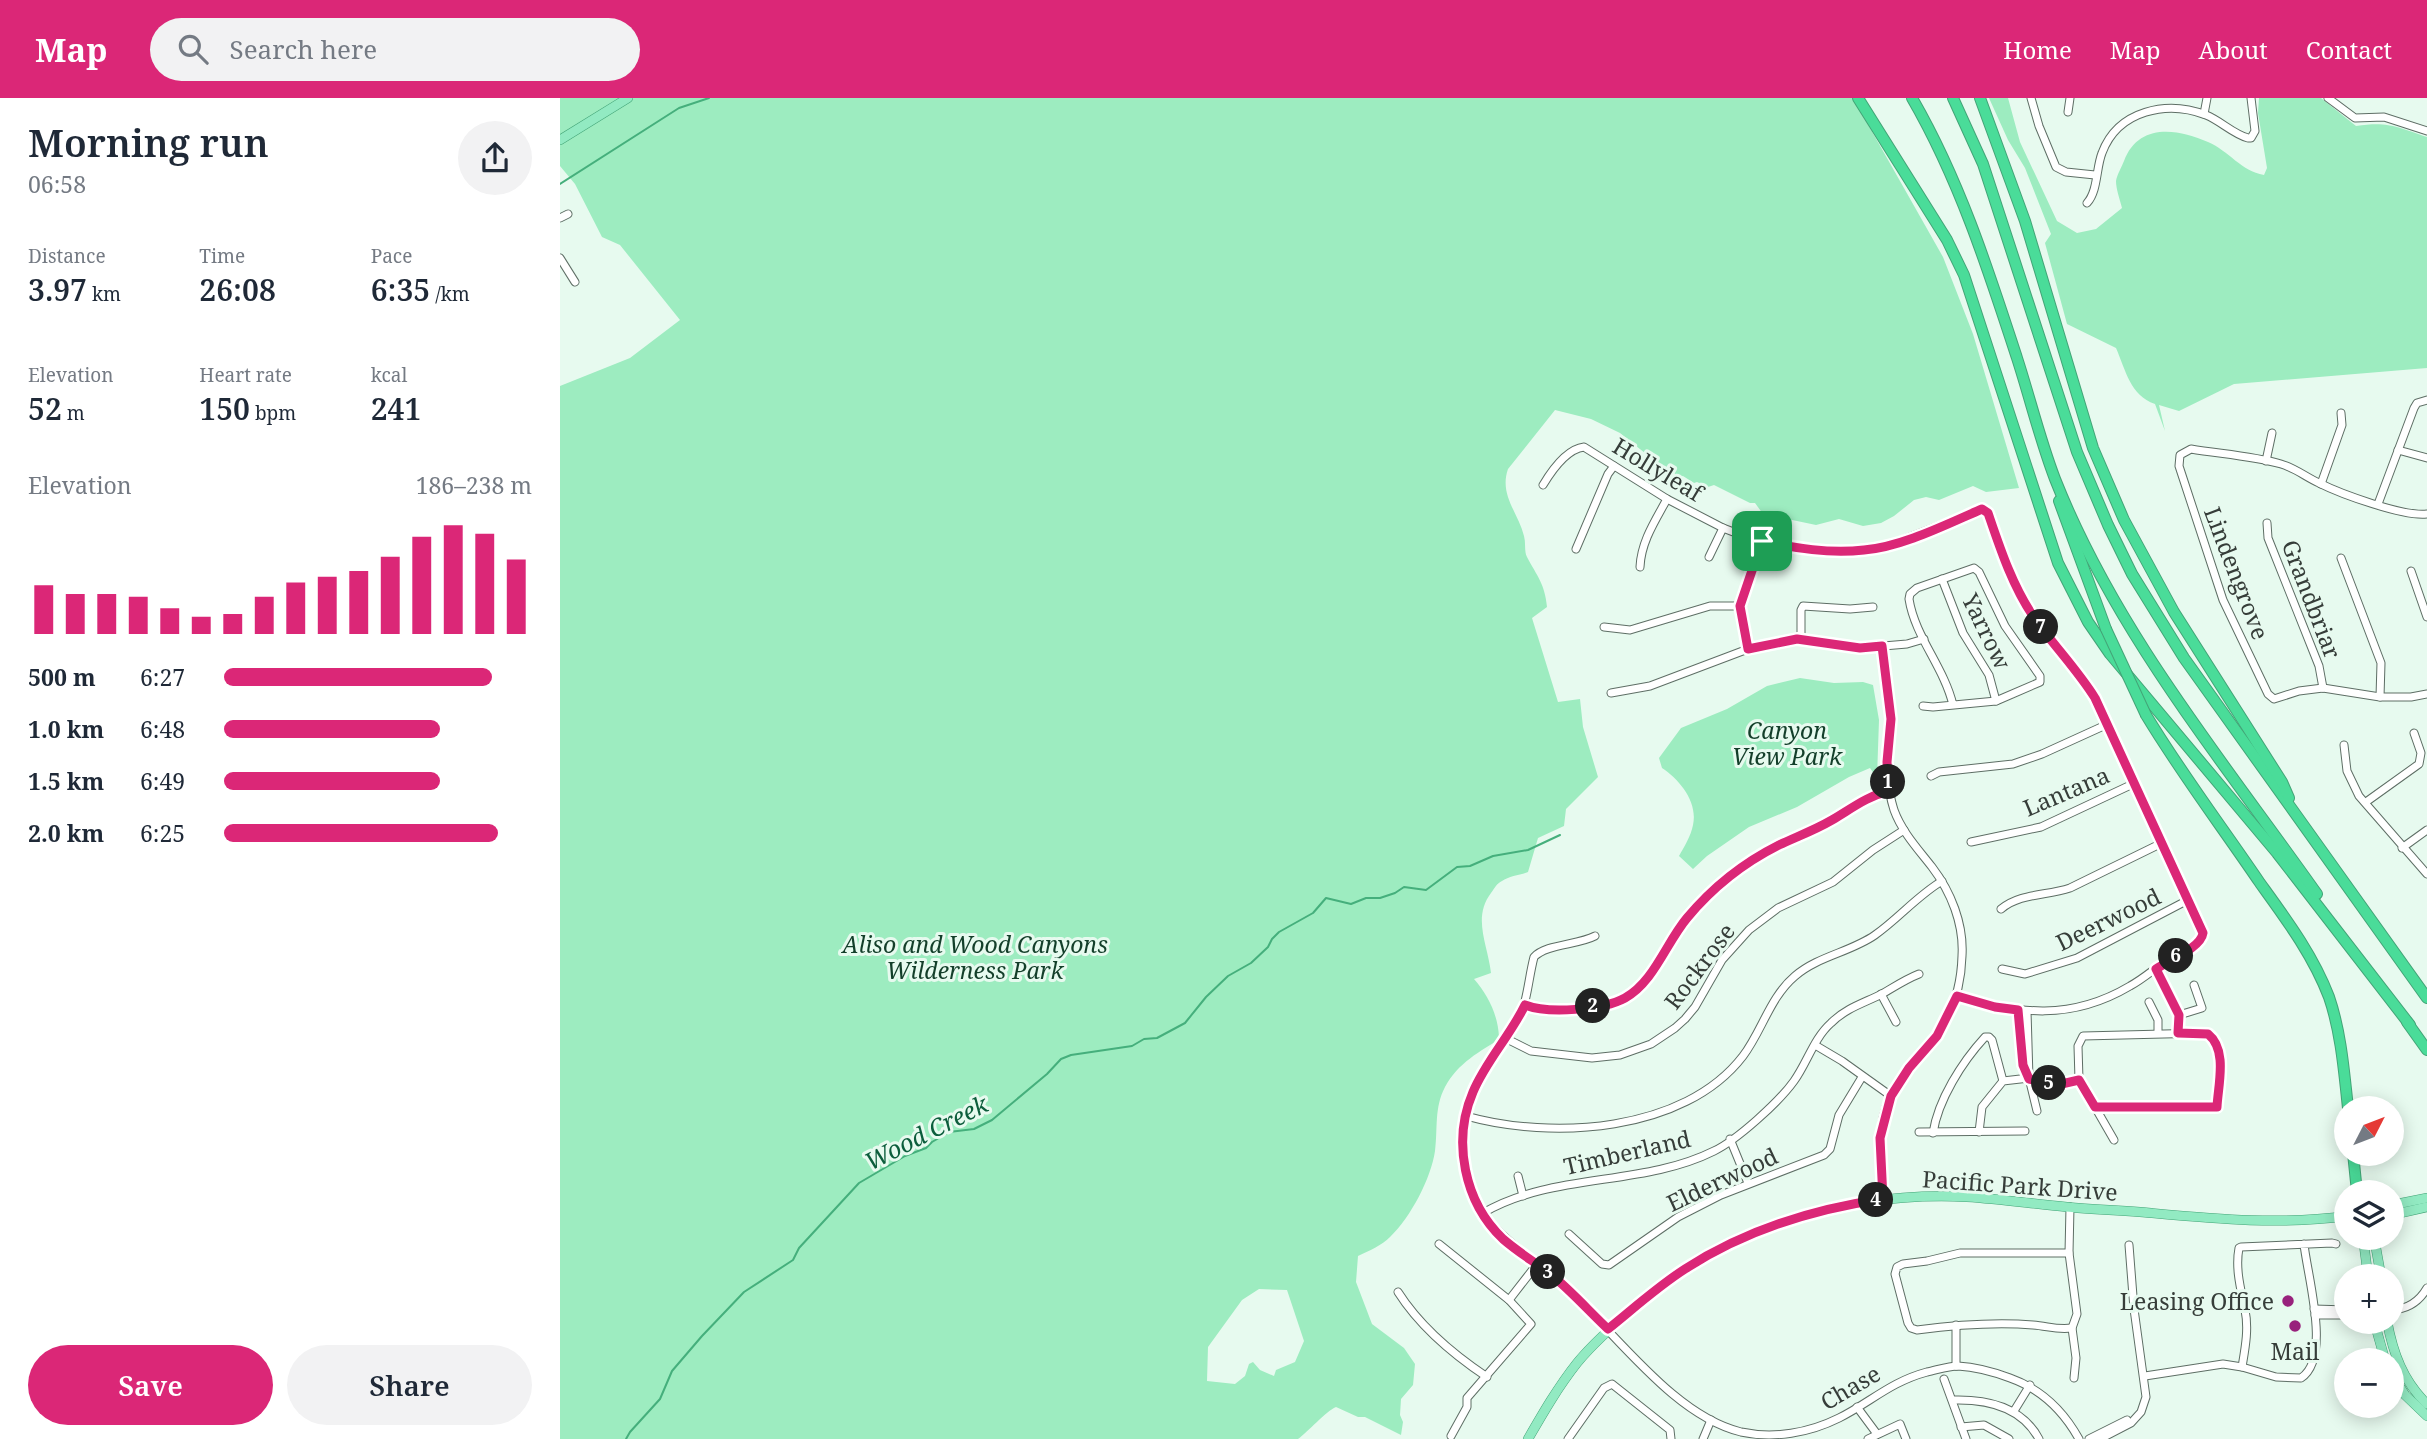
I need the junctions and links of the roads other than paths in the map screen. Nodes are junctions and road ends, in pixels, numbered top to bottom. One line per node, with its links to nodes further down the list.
1 (628, 98): 14 (main road)
2 (1858, 98): 88 (highway)
3 (1980, 98): 65 (highway)
4 (2031, 98): 15 (street)
5 (2070, 98): 11 (street)
6 (2207, 98): 12 (street)
7 (2251, 98): 12 (street)
8 (2328, 98): 13 (street)
9 (1913, 99): 28 (highway)
10 (1955, 102): 65 (highway)
11 (2068, 112)
12 (2204, 114): 15 (street)
13 (2427, 131)
14 (560, 140)
15 (2095, 175): 16 (street)
16 (2087, 203)
17 (568, 214): 18 (street)
18 (560, 218)
19 (560, 258): 20 (street)
20 (575, 282)
21 (2427, 400): 24 (street)
22 (2341, 412): 29 (street)
23 (2272, 433): 26 (street)
24 (2398, 450): 25 (street); 32 (street)
25 (2427, 458)
26 (2266, 461): 29 (street); 51 (street, Lindengrove)
27 (1614, 466): 30 (street, Hollyleaf); 31 (street, Hollyleaf); 37 (street)
28 (2055, 478): 88 (highway); 99 (highway, bridge)
29 (2321, 484): 32 (street)
30 (1544, 485)
31 (1667, 499): 35 (street, Hollyleaf); 40 (street)
32 (2378, 504): 33 (street)
33 (2427, 514)
34 (2267, 523): 51 (street, Grandbriar)
35 (1723, 528): 36 (street, Hollyleaf); 38 (street)
36 (1762, 541): 43 (street); 58 (street, Hollyleaf)
37 (1576, 549)
38 (1709, 557)
39 (2341, 558): 54 (street)
40 (1640, 567)
41 (2411, 571): 45 (street)
42 (1942, 579): 48 (street); 55 (street, Yarrow); 55 (street)
43 (1740, 606): 46 (street); 50 (street)
44 (1873, 607): 47 (street)
45 (2427, 617)
46 (1604, 627)
47 (1801, 639): 49 (street); 50 (street)
48 (1924, 639): 49 (street); 56 (street)
49 (1882, 646): 63 (street)
50 (1748, 649): 52 (street)
51 (2323, 688): 54 (street)
52 (1611, 693)
53 (2427, 694): 54 (street)
54 (2379, 697)
55 (1996, 701): 56 (street)
56 (1953, 705): 57 (street)
57 (1923, 706)
58 (2108, 723): 61 (street); 62 (street)
59 (2414, 733): 64 (street)
60 (2344, 745): 64 (street)
61 (1931, 776)
62 (2135, 783): 68 (street, Lantana); 69 (street)
63 (1889, 791): 66 (street); 84 (street)
64 (2366, 802): 70 (street)
65 (2297, 817): 82 (highway)
66 (1904, 830): 72 (street); 91 (street, Rockrose)
67 (2427, 830): 70 (street)
68 (1971, 842)
69 (2162, 843): 73 (street); 74 (street)
70 (2402, 848): 71 (street)
71 (2427, 874)
72 (1942, 881): 81 (street); 102 (street)
73 (2188, 900): 76 (street); 77 (street, Deerwood)
74 (2001, 909)
75 (1595, 936): 84 (street, Chase)
76 (2156, 969): 85 (street); 86 (street)
77 (2002, 970)
78 (1919, 974): 80 (street, Timberland)
79 (2194, 985): 86 (street)
80 (1881, 994): 87 (street); 92 (street, Timberland)
81 (1957, 996): 85 (street); 98 (street)
82 (2427, 998)
83 (2149, 1002): 89 (street)
84 (1525, 1005): 91 (street, Chase)
85 (2023, 1011): 95 (street)
86 (2179, 1015): 90 (street)
87 (1896, 1022)
88 (2410, 1025): 93 (highway)
89 (2158, 1033): 90 (street); 96 (street)
90 (2178, 1033): 100 (street)
91 (1507, 1039): 102 (street, Chase)
92 (1815, 1045): 94 (street); 107 (street, Timberland)
93 (2427, 1050)
94 (1862, 1077): 98 (street); 110 (street, Elderwood)
95 (2029, 1079): 96 (street); 97 (street); 101 (street)
96 (2079, 1080): 100 (street)
97 (2003, 1081): 105 (street); 106 (street)
98 (1891, 1096): 113 (street)
99 (2346, 1096)
100 (2095, 1107): 108 (street)
101 (2037, 1111)
102 (1465, 1116): 118 (street, Chase)
103 (2025, 1131): 105 (street)
104 (1919, 1132): 106 (street)
105 (1979, 1132): 106 (street)
106 (1933, 1133)
107 (1730, 1139): 110 (street); 111 (street, Timberland)
108 (2114, 1140)
109 (1518, 1176): 111 (street)
110 (1748, 1183): 120 (street, Elderwood)
111 (1523, 1196): 118 (street, Timberland)
112 (2427, 1198): 116 (main road)
113 (1883, 1199): 114 (main road, Pacific Park Drive); 136 (main road, Pacific Park Drive)
114 (2070, 1207): 119 (main road, Pacific Park Drive); 125 (street)
115 (2427, 1207): 117 (main road)
116 (2404, 1208)
117 (2404, 1211)
118 (1483, 1213): 126 (street, Chase)
119 (2334, 1217)
120 (1569, 1234)
121 (1439, 1244): 129 (street)
122 (2304, 1244): 123 (street); 132 (street); 139 (street)
123 (2334, 1244)
124 (2129, 1245): 140 (street)
125 (2069, 1253): 134 (street); 135 (street)
126 (1537, 1264): 129 (street); 136 (street, Chase)
127 (2427, 1288): 130 (street)
128 (1398, 1292): 141 (street)
129 (1509, 1300): 141 (street)
130 (2404, 1307)
131 (2334, 1311): 132 (street)
132 (2315, 1312): 133 (street); 139 (street)
133 (2334, 1314)
134 (1956, 1325): 135 (street); 138 (street)
135 (2072, 1328): 142 (street)
136 (1608, 1329): 151 (street, Chase); 156 (main road, Pacific Park Drive)
137 (2391, 1334): 147 (main road)
138 (1956, 1366): 144 (street, Chase); 148 (street, Chase)
139 (2242, 1367): 140 (street)
140 (2144, 1376): 152 (street)
141 (1487, 1377): 155 (street)
142 (2074, 1378)
143 (1944, 1379): 146 (street)
144 (2030, 1385): 149 (street); 165 (street, Chase)
145 (2404, 1391): 150 (main road)
146 (1953, 1400): 149 (street); 153 (street)
147 (2427, 1404)
148 (1857, 1406): 151 (street, Chase); 154 (street)
149 (2014, 1411): 164 (street)
150 (2427, 1416)
151 (1711, 1420): 159 (street)
152 (2134, 1420): 166 (street); 167 (street)
153 (1961, 1427): 162 (street); 163 (street)
154 (1877, 1434): 160 (street); 161 (street)
155 (1451, 1436)
156 (1528, 1439)
157 (1568, 1439): 158 (street)
158 (1671, 1439)
159 (1703, 1439)
160 (1868, 1439)
161 (1906, 1439)
162 (1966, 1439)
163 (2009, 1439)
164 (2039, 1439)
165 (2080, 1439)
166 (2089, 1439)
167 (2100, 1439)

